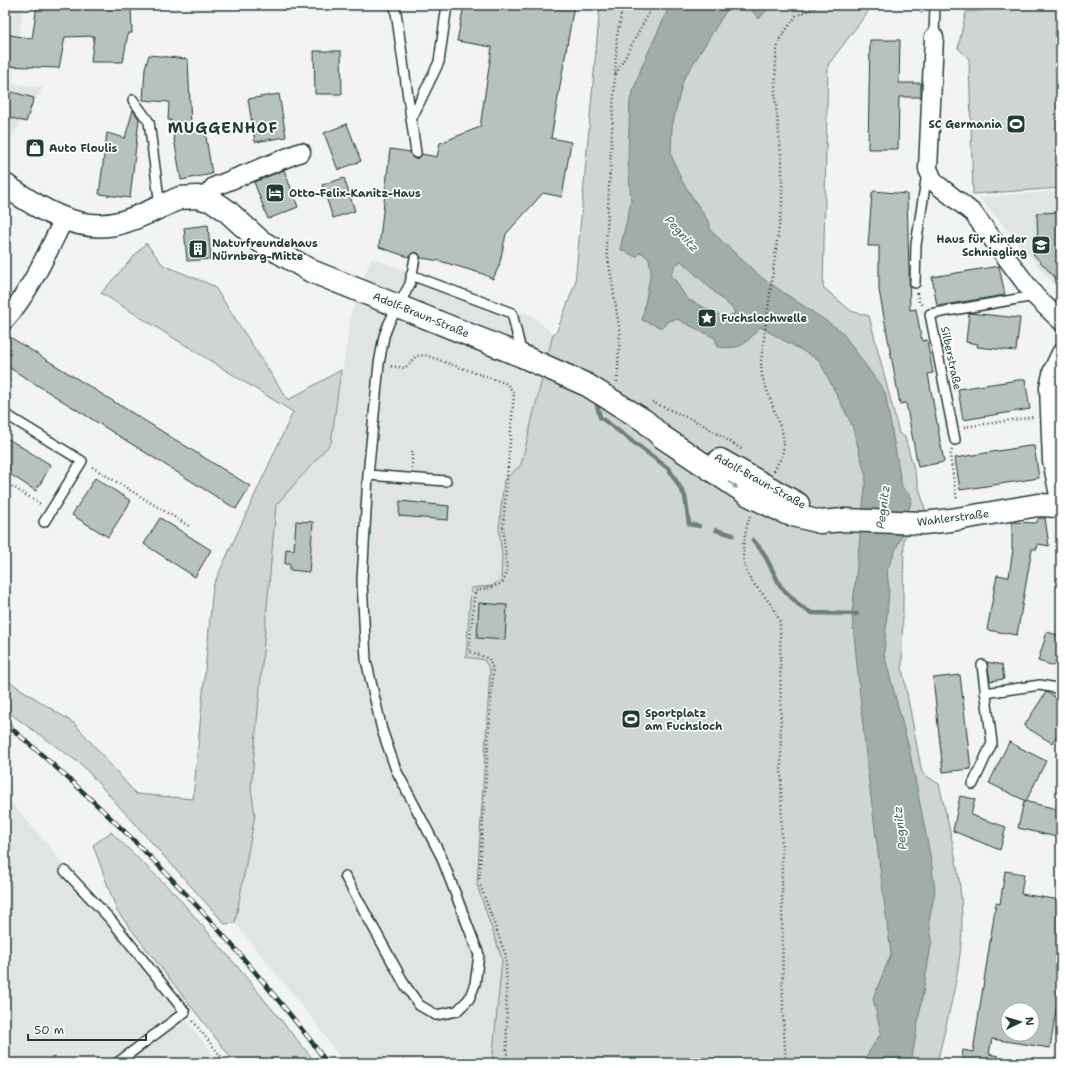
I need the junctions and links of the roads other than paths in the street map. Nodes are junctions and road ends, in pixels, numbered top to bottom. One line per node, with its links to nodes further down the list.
1 (394, 5): 6 (lane)
2 (447, 5): 6 (lane)
3 (935, 5): 4 (lane)
4 (934, 37): 9 (street)
5 (133, 100): 12 (lane)
6 (411, 120): 8 (lane)
7 (301, 152): 11 (street)
8 (416, 153)
9 (928, 169): 16 (lane); 17 (street)
10 (5, 185): 13 (main road, Adolf-Braun-Straße)
11 (204, 198): 12 (main road, Adolf-Braun-Straße); 18 (main road, Adolf-Braun-Straße)
12 (160, 207): 13 (main road, Adolf-Braun-Straße)
13 (64, 219): 19 (street)
14 (415, 258): 15 (lane)
15 (411, 275): 18 (lane); 22 (lane)
16 (916, 283)
17 (1035, 296): 20 (street); 24 (lane, Silberstraße)
18 (398, 306): 22 (main road, Adolf-Braun-Straße); 25 (lane)
19 (5, 320)
20 (1061, 321)
21 (1061, 353): 27 (street)
22 (522, 356): 28 (main road, Adolf-Braun-Straße)
23 (5, 414): 29 (lane)
24 (955, 440)
25 (368, 475): 26 (lane); 35 (lane)
26 (446, 481)
27 (1061, 505): 28 (main road, Wahlerstraße)
28 (844, 520)
29 (44, 522)
30 (982, 665): 32 (lane)
31 (1061, 689): 32 (lane)
32 (986, 693): 33 (lane)
33 (973, 784)
34 (65, 871): 36 (lane)
35 (345, 876)
36 (117, 1063)

